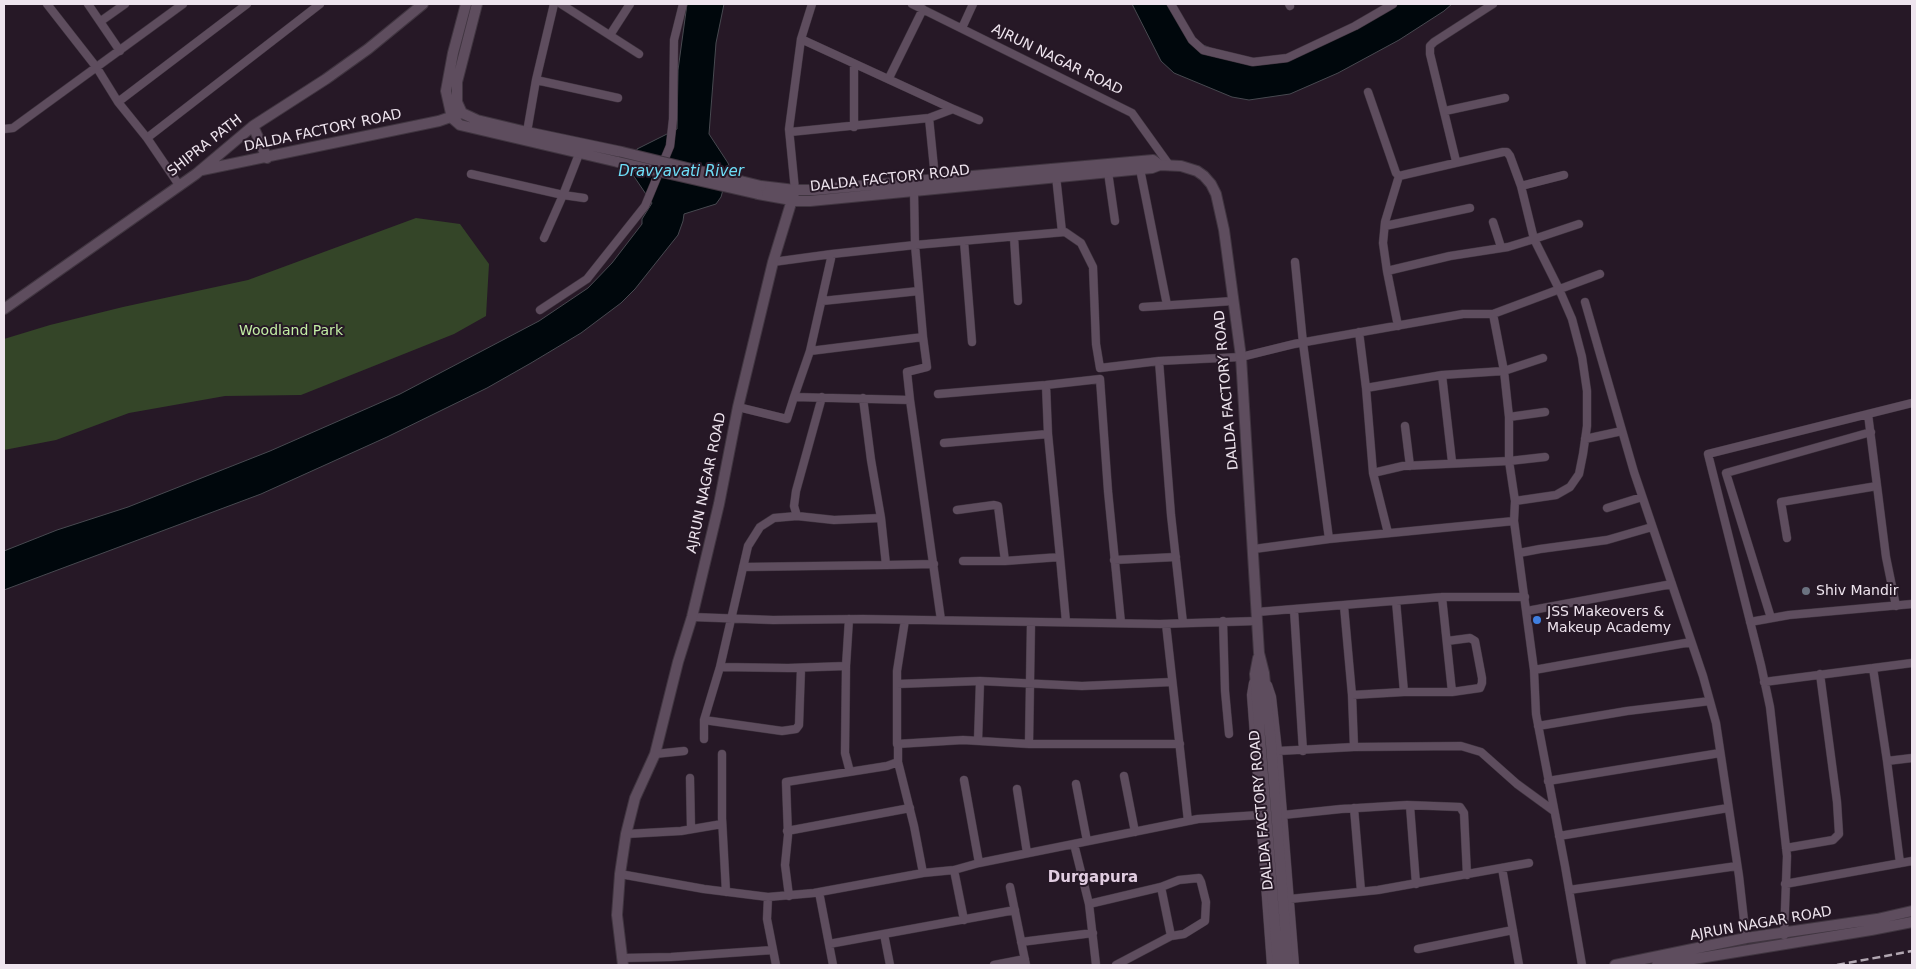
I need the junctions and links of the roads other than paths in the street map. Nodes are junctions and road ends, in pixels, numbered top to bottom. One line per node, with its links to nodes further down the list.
1 (47, 4): 28 (street)
2 (88, 4): 21 (street)
3 (125, 4): 21 (street)
4 (181, 4): 25 (street)
5 (247, 4): 34 (street)
6 (320, 4): 45 (street)
7 (423, 4): 40 (street, SHIPRA PATH)
8 (466, 4): 37 (street)
9 (477, 4): 37 (street)
10 (554, 4): 30 (street)
11 (561, 4): 23 (street)
12 (630, 4): 23 (street)
13 (682, 4): 91 (street)
14 (812, 4): 24 (street, AJRUN NAGAR ROAD)
15 (912, 4): 20 (street, AJRUN NAGAR ROAD)
16 (973, 4): 22 (street)
17 (1171, 4): 18 (street)
18 (1393, 4)
19 (1493, 4): 36 (street)
20 (923, 9): 22 (street, AJRUN NAGAR ROAD); 29 (street)
21 (101, 21): 25 (street)
22 (962, 28): 50 (street, AJRUN NAGAR ROAD)
23 (610, 35): 26 (street)
24 (801, 39): 27 (street); 44 (street, AJRUN NAGAR ROAD)
25 (120, 51): 28 (street)
26 (639, 54)
27 (854, 64): 29 (street); 41 (street)
28 (97, 68): 34 (street); 42 (street)
29 (889, 78): 35 (street)
30 (536, 80): 32 (street); 43 (street)
31 (1368, 92): 57 (street)
32 (618, 98)
33 (1505, 98): 36 (street)
34 (118, 102): 45 (street)
35 (953, 109): 38 (street); 39 (street)
36 (1444, 111): 49 (street)
37 (457, 115): 43 (street, DALDA FACTORY ROAD); 46 (street, DALDA FACTORY ROAD); 48 (street, DALDA FACTORY ROAD)
38 (929, 118): 41 (street); 58 (street)
39 (979, 120)
40 (253, 126): 48 (street); 52 (street, SHIPRA PATH)
41 (854, 126): 44 (street)
42 (4, 129)
43 (527, 132): 47 (street, DALDA FACTORY ROAD)
44 (790, 132): 63 (street, AJRUN NAGAR ROAD)
45 (147, 138): 59 (street)
46 (579, 154): 47 (street, DALDA FACTORY ROAD); 62 (street)
47 (620, 157): 63 (street, DALDA FACTORY ROAD, bridge)
48 (267, 158): 52 (street, DALDA FACTORY ROAD)
49 (1456, 162): 57 (street); 60 (street)
50 (1165, 165): 51 (street, DALDA FACTORY ROAD); 58 (street, DALDA FACTORY ROAD); 86 (street, DALDA FACTORY ROAD)
51 (1140, 169): 53 (street, DALDA FACTORY ROAD); 88 (street)
52 (200, 170): 59 (street, SHIPRA PATH)
53 (1108, 172): 56 (street, DALDA FACTORY ROAD); 66 (street)
54 (471, 174): 62 (street)
55 (1564, 175): 60 (street)
56 (1056, 176): 61 (street, DALDA FACTORY ROAD); 70 (street)
57 (1399, 176): 69 (street)
58 (935, 178): 63 (street, DALDA FACTORY ROAD)
59 (179, 185): 90 (street, SHIPRA PATH)
60 (1521, 186): 73 (street)
61 (914, 190): 63 (street, DALDA FACTORY ROAD); 75 (street)
62 (563, 195): 64 (street); 72 (street)
63 (793, 195): 78 (street, AJRUN NAGAR ROAD)
64 (584, 198)
65 (1470, 208): 69 (street)
66 (1115, 221)
67 (1493, 222): 76 (street)
68 (1578, 224): 73 (street)
69 (1385, 226): 80 (street)
70 (1062, 232): 71 (street); 102 (street)
71 (1014, 237): 74 (street); 85 (street)
72 (544, 238)
73 (1534, 239): 76 (street); 82 (street)
74 (964, 241): 75 (street); 96 (street)
75 (915, 245): 77 (street); 83 (street)
76 (1501, 248): 80 (street)
77 (832, 254): 78 (street); 84 (street)
78 (773, 262): 114 (street, AJRUN NAGAR ROAD)
79 (1296, 262): 97 (street)
80 (1387, 271): 93 (street)
81 (1600, 274): 82 (street)
82 (1559, 289): 92 (street); 122 (street)
83 (919, 291): 84 (street); 95 (street)
84 (822, 301): 98 (street)
85 (1018, 301)
86 (1233, 301): 88 (street); 99 (street, DALDA FACTORY ROAD)
87 (1585, 302): 119 (street)
88 (1167, 305): 89 (street)
89 (1143, 307)
90 (4, 309)
91 (540, 310)
92 (1493, 314): 93 (street); 103 (street)
93 (1398, 326): 94 (street)
94 (1359, 332): 97 (street); 107 (street)
95 (923, 337): 98 (street); 112 (street)
96 (972, 342)
97 (1303, 343): 99 (street); 141 (street)
98 (810, 351): 109 (street)
99 (1241, 357): 101 (street); 143 (street, DALDA FACTORY ROAD)
100 (1544, 358): 103 (street)
101 (1160, 361): 102 (street); 146 (street)
102 (1100, 368): 105 (street)
103 (1504, 371): 104 (street); 117 (street)
104 (1442, 375): 107 (street); 126 (street)
105 (1100, 379): 106 (street); 147 (street)
106 (1046, 385): 108 (street); 121 (street)
107 (1366, 388): 128 (street)
108 (938, 394)
109 (794, 397): 110 (street); 114 (street)
110 (822, 397): 111 (street); 136 (street)
111 (863, 398): 112 (street); 137 (street)
112 (910, 400): 150 (street)
113 (1912, 403): 116 (street)
114 (738, 407): 162 (street, AJRUN NAGAR ROAD)
115 (1545, 412): 117 (street)
116 (1868, 414): 120 (street); 133 (street)
117 (1509, 417): 125 (street)
118 (1405, 426): 127 (street)
119 (1622, 431): 122 (street); 130 (street)
120 (1871, 432): 129 (street); 131 (street)
121 (1048, 434): 123 (street); 145 (street)
122 (1585, 439): 132 (street)
123 (944, 443)
124 (1545, 457): 125 (street)
125 (1509, 461): 126 (street); 132 (street)
126 (1452, 462): 127 (street)
127 (1410, 466): 128 (street)
128 (1373, 473): 140 (street)
129 (1878, 486): 142 (street); 159 (street)
130 (1642, 497): 134 (street); 139 (street)
131 (1735, 500): 133 (street); 165 (street)
132 (1515, 501): 138 (street)
133 (1720, 505): 172 (street)
134 (1607, 508)
135 (956, 510): 149 (street)
136 (798, 516): 137 (street); 152 (street)
137 (881, 518): 151 (street)
138 (1514, 522): 140 (street); 144 (street)
139 (1652, 527): 144 (street); 153 (street)
140 (1388, 533): 141 (street)
141 (1329, 538): 143 (street)
142 (1787, 538)
143 (1254, 549): 163 (street, DALDA FACTORY ROAD)
144 (1520, 553): 154 (street)
145 (1060, 557): 149 (street); 171 (street)
146 (1176, 557): 147 (street); 174 (street)
147 (1114, 560): 173 (street)
148 (963, 561): 149 (street)
149 (1005, 561)
150 (934, 564): 151 (street); 168 (street)
151 (886, 565): 152 (street)
152 (743, 567): 164 (street)
153 (1672, 584): 161 (street); 177 (street)
154 (1525, 596): 155 (street); 161 (street)
155 (1442, 598): 156 (street); 176 (street)
156 (1396, 601): 158 (street); 191 (street)
157 (1912, 604): 159 (street)
158 (1344, 606): 160 (street); 193 (street)
159 (1896, 606): 165 (street)
160 (1294, 610): 163 (street); 206 (street)
161 (1527, 611): 183 (street)
162 (692, 617): 164 (street); 208 (street, AJRUN NAGAR ROAD)
163 (1257, 617): 169 (street); 184 (street, DALDA FACTORY ROAD)
164 (731, 618): 166 (street); 180 (street)
165 (1771, 618): 172 (street)
166 (848, 619): 167 (street); 179 (street)
167 (905, 620): 168 (street); 189 (street)
168 (941, 620): 170 (street)
169 (1223, 621): 174 (street); 197 (street)
170 (1031, 622): 171 (street); 190 (street)
171 (1066, 622): 173 (street)
172 (1750, 622): 188 (street)
173 (1120, 623): 175 (street)
174 (1183, 623): 175 (street)
175 (1166, 624): 187 (street)
176 (1447, 641): 192 (street); 192 (street)
177 (1691, 642): 183 (street); 194 (street)
178 (1912, 663): 182 (street)
179 (846, 666): 181 (street); 213 (street)
180 (720, 667): 181 (street); 195 (street)
181 (801, 668): 195 (street)
182 (1872, 668): 185 (street); 211 (street)
183 (1534, 670): 196 (street)
184 (1259, 674): 203 (street, DALDA FACTORY ROAD); 203 (street); 225 (street)
185 (1820, 674): 188 (street); 236 (street)
186 (980, 682): 189 (street); 190 (street); 199 (street)
187 (1172, 682): 190 (street); 202 (street)
188 (1764, 682): 236 (street)
189 (897, 684): 200 (street)
190 (1030, 684): 201 (street)
191 (1404, 692): 192 (street); 193 (street)
192 (1452, 692)
193 (1352, 695): 204 (street)
194 (1710, 701): 196 (street); 207 (street)
195 (704, 720): 198 (street)
196 (1538, 726): 217 (street)
197 (1229, 734)
198 (704, 739)
199 (978, 741): 200 (street); 201 (street)
200 (898, 744): 212 (street)
201 (1029, 744): 202 (street)
202 (1180, 744): 227 (street)
203 (1270, 747): 206 (street); 226 (street); 285 (street, DALDA FACTORY ROAD); 286 (street, DALDA FACTORY ROAD)
204 (1354, 748): 206 (street); 224 (street)
205 (684, 751): 208 (street)
206 (1303, 751)
207 (1720, 753): 217 (street); 223 (street)
208 (655, 754): 232 (street, AJRUN NAGAR ROAD)
209 (722, 754): 228 (street)
210 (1912, 758): 211 (street)
211 (1887, 761): 241 (street)
212 (898, 762): 213 (street); 221 (street)
213 (850, 772): 230 (street)
214 (1124, 776): 231 (street)
215 (690, 778): 229 (street)
216 (964, 780): 240 (street)
217 (1548, 781): 224 (street)
218 (1076, 784): 234 (street)
219 (1017, 789): 237 (street)
220 (1410, 806): 222 (street); 247 (street); 248 (street)
221 (910, 808): 230 (street); 245 (street)
222 (1354, 808): 226 (street); 253 (street)
223 (1728, 808): 233 (street); 242 (street)
224 (1554, 811): 233 (street)
225 (1260, 815): 227 (street); 284 (street)
226 (1283, 816): 258 (street)
227 (1188, 821): 231 (street)
228 (722, 824): 229 (street); 254 (street)
229 (691, 829): 232 (street)
230 (787, 831): 256 (street)
231 (1135, 832): 234 (street)
232 (626, 834): 246 (street, AJRUN NAGAR ROAD)
233 (1559, 836): 252 (street)
234 (1087, 841): 235 (street)
235 (1074, 844): 237 (street); 259 (street)
236 (1786, 848): 249 (street)
237 (1028, 853): 240 (street)
238 (1912, 861): 241 (street)
239 (1528, 862): 243 (street)
240 (979, 863): 244 (street)
241 (1900, 863): 249 (street)
242 (1737, 866): 252 (street); 269 (street)
243 (1502, 868): 247 (street); 264 (street)
244 (954, 870): 245 (street); 262 (street)
245 (923, 873): 255 (street)
246 (620, 874): 254 (street); 276 (street, AJRUN NAGAR ROAD)
247 (1468, 875): 248 (street)
248 (1416, 884): 253 (street)
249 (1785, 884): 265 (street)
250 (1161, 886): 259 (street); 268 (street); 268 (street)
251 (1010, 887): 260 (street)
252 (1569, 890): 289 (street)
253 (1361, 891): 258 (street)
254 (726, 892): 257 (street)
255 (818, 892): 256 (street); 271 (street)
256 (789, 896): 257 (street)
257 (768, 897): 274 (street)
258 (1290, 899): 287 (street)
259 (1089, 904): 266 (street)
260 (1015, 910): 262 (street); 270 (street)
261 (1912, 912): 265 (street, AJRUN NAGAR ROAD)
262 (964, 920): 267 (street)
263 (1912, 922): 272 (street, AJRUN NAGAR ROAD)
264 (1513, 930): 273 (street); 288 (street)
265 (1784, 932): 269 (street, AJRUN NAGAR ROAD); 272 (street)
266 (1093, 933): 270 (street); 282 (street)
267 (884, 934): 271 (street); 280 (street)
268 (1171, 936): 283 (street)
269 (1746, 938): 275 (street, AJRUN NAGAR ROAD)
270 (1021, 942): 277 (street)
271 (829, 944): 279 (street)
272 (1784, 944): 291 (street, AJRUN NAGAR ROAD)
273 (1418, 949)
274 (773, 950): 276 (street); 278 (street)
275 (1667, 960): 290 (street, AJRUN NAGAR ROAD)
276 (623, 962)
277 (1026, 962): 281 (street)
278 (776, 965)
279 (833, 965)
280 (890, 965)
281 (994, 965)
282 (1096, 965)
283 (1116, 965)
284 (1271, 965)
285 (1278, 965)
286 (1288, 965)
287 (1295, 965)
288 (1519, 965)
289 (1582, 965)
290 (1615, 965)
291 (1657, 965)

